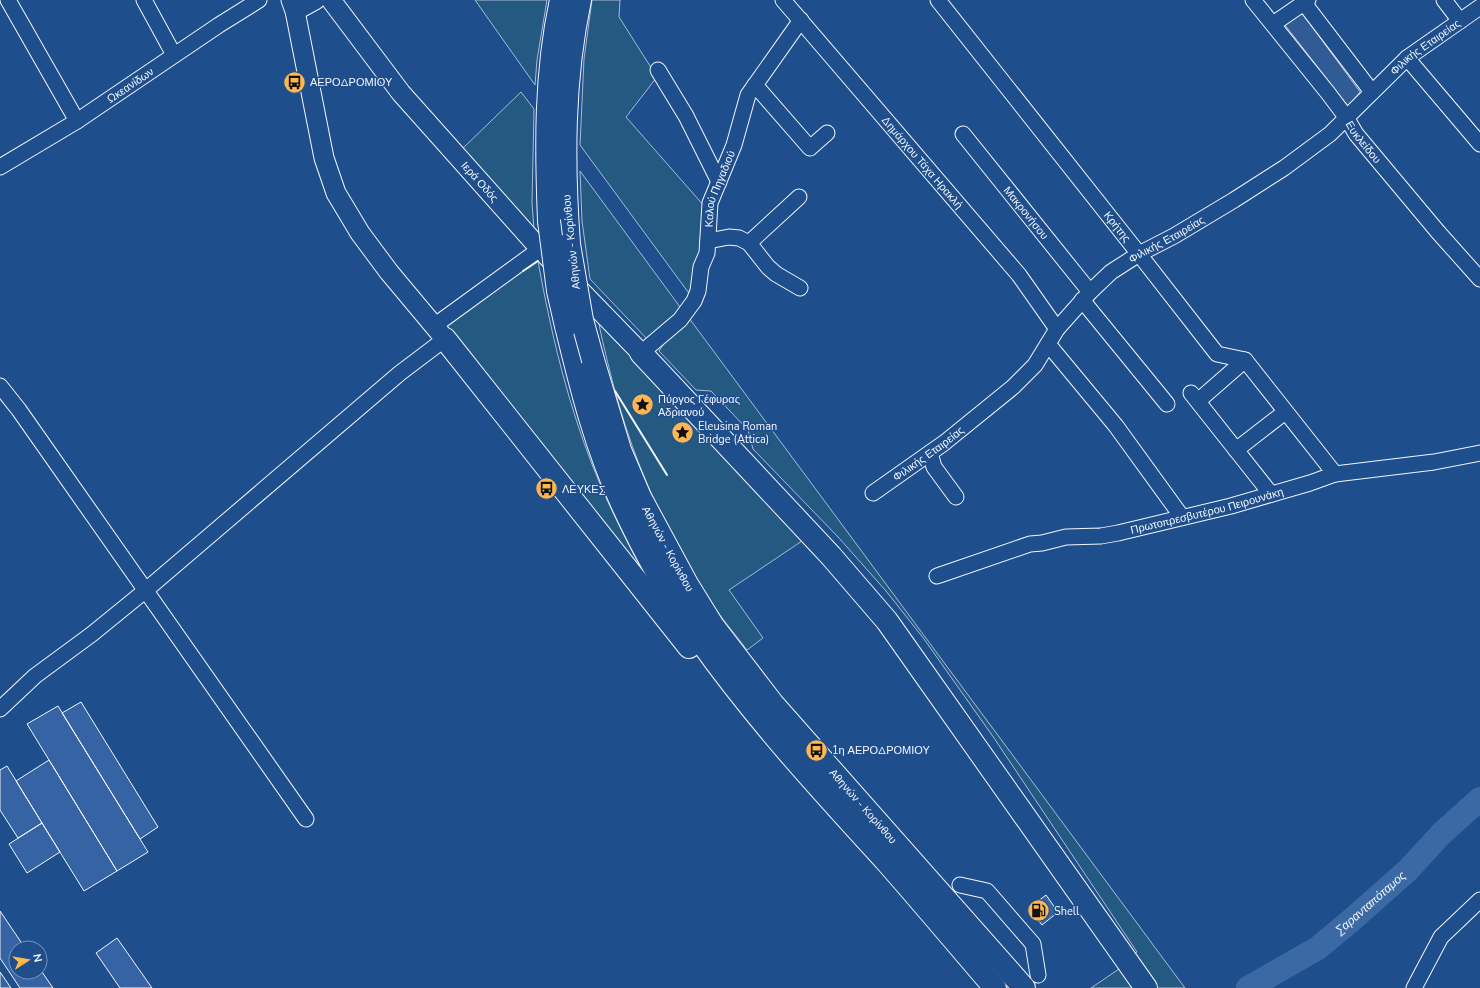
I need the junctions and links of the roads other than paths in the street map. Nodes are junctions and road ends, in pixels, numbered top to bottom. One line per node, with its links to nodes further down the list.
1 (8, 0): 24 (street)
2 (144, 0): 18 (street)
3 (259, 0): 18 (street, Ωκεανίδων)
4 (315, 0): 13 (main road)
5 (331, 0): 33 (main road, Ιερά Οδός)
6 (561, 0): 57 (highway, Αθηνών - Κορίνθου, bridge)
7 (580, 0): 61 (highway, Αθηνών - Κορίνθου, bridge)
8 (783, 0): 15 (street, Δημάρχου Τάχα Ηρακλή)
9 (938, 0): 34 (street, Κρήτης)
10 (1253, 0): 17 (street, Ευκλείδου)
11 (1444, 0): 16 (street)
12 (1306, 1): 17 (street); 22 (street)
13 (293, 5): 39 (main road)
14 (1480, 7): 16 (street, Φιλικής Εταιρείας)
15 (801, 20): 21 (street, Καλού Πηγαδιού); 38 (street, Δημάρχου Τάχα Ηρακλή)
16 (1460, 21): 19 (street, Φιλικής Εταιρείας)
17 (1273, 24): 23 (street, Ευκλείδου)
18 (174, 55): 24 (street, Ωκεανίδων)
19 (1408, 58): 22 (street, Φιλικής Εταιρείας); 27 (street)
20 (658, 70): 29 (street)
21 (755, 85): 25 (street); 29 (street, Καλού Πηγαδιού)
22 (1372, 92): 23 (street, Φιλικής Εταιρείας)
23 (1346, 117): 34 (street, Φιλικής Εταιρείας); 35 (street, Ευκλείδου)
24 (77, 121): 28 (street, Ωκεανίδων)
25 (827, 133)
26 (963, 134): 37 (street, Μακρονήσου)
27 (1480, 144)
28 (0, 167)
29 (719, 182): 31 (street, Καλού Πηγαδιού)
30 (799, 197): 32 (street)
31 (708, 241): 32 (street); 41 (street, Καλού Πηγαδιού)
32 (749, 243): 36 (street)
33 (540, 250): 39 (street); 41 (main road, Ιερά Οδός)
34 (1139, 254): 37 (street, Φιλικής Εταιρείας); 42 (street, Κρήτης)
35 (1480, 279)
36 (800, 288)
37 (1086, 296): 38 (street, Φιλικής Εταιρείας); 44 (street, Μακρονήσου)
38 (1057, 329): 40 (street, Φιλικής Εταιρείας)
39 (440, 332): 55 (street); 57 (highway)
40 (1048, 344): 47 (street, Φιλικής Εταιρείας); 53 (street)
41 (641, 353): 63 (highway)
42 (1245, 360): 45 (street); 46 (street)
43 (0, 386): 55 (street)
44 (1167, 404)
45 (1285, 412): 46 (street); 49 (street)
46 (1236, 450): 51 (street)
47 (930, 453): 50 (street, Φιλικής Εταιρείας); 52 (street)
48 (1480, 453): 49 (street, Πρωτοπρεσβυτέρου Πειρουνάκη)
49 (1335, 474): 51 (street, Πρωτοπρεσβυτέρου Πειρουνάκη)
50 (872, 493)
51 (1271, 494): 53 (street, Πρωτοπρεσβυτέρου Πειρουνάκη)
52 (956, 497)
53 (1182, 517): 54 (street, Πρωτοπρεσβυτέρου Πειρουνάκη)
54 (937, 576)
55 (146, 590): 56 (street); 58 (street)
56 (0, 710)
57 (759, 717): 62 (highway, Αθηνών - Κορίνθου)
58 (306, 819)
59 (960, 885): 61 (street)
60 (1480, 900): 64 (street)
61 (1031, 982)
62 (995, 988)
63 (1146, 988)
64 (1414, 988)

